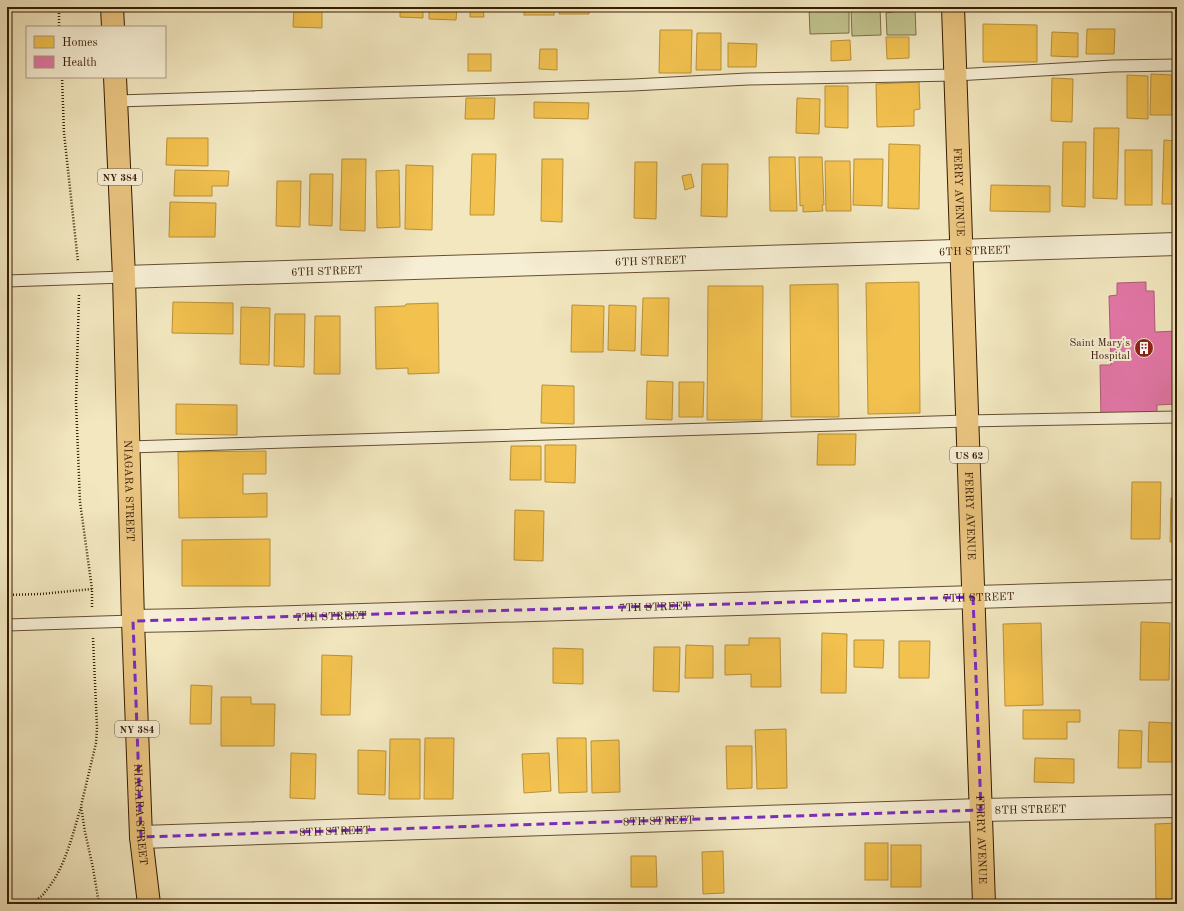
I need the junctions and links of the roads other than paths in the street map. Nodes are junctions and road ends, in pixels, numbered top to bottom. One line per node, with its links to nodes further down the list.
1 (112, 7): 3 (main road)
2 (953, 7): 5 (main road, FERRY AVENUE / US 62)
3 (113, 26)
4 (1177, 65): 5 (lane)
5 (955, 74): 7 (lane); 9 (main road, FERRY AVENUE / US 62)
6 (115, 78): 7 (main road, NIAGARA STREET / NY 384)
7 (117, 101): 10 (main road, NIAGARA STREET / NY 384)
8 (1177, 244): 9 (street, 6TH STREET)
9 (961, 250): 10 (street, 6TH STREET); 13 (main road, FERRY AVENUE / US 62)
10 (124, 277): 11 (lane); 14 (main road, NIAGARA STREET / NY 384)
11 (7, 281)
12 (1177, 417): 13 (lane)
13 (967, 421): 14 (lane); 16 (main road, FERRY AVENUE / US 62)
14 (129, 447): 17 (main road, NIAGARA STREET / NY 384)
15 (1177, 591): 16 (street, 7TH STREET)
16 (974, 597): 17 (street, 7TH STREET); 20 (main road, FERRY AVENUE / US 62)
17 (134, 621): 18 (lane); 21 (main road, NIAGARA STREET / NY 384)
18 (7, 625)
19 (1177, 806): 20 (street, 8TH STREET)
20 (981, 810): 21 (street, 8TH STREET); 23 (main road, FERRY AVENUE / US 62)
21 (141, 837): 22 (main road, NIAGARA STREET / NY 384)
22 (149, 904)
23 (984, 904)

